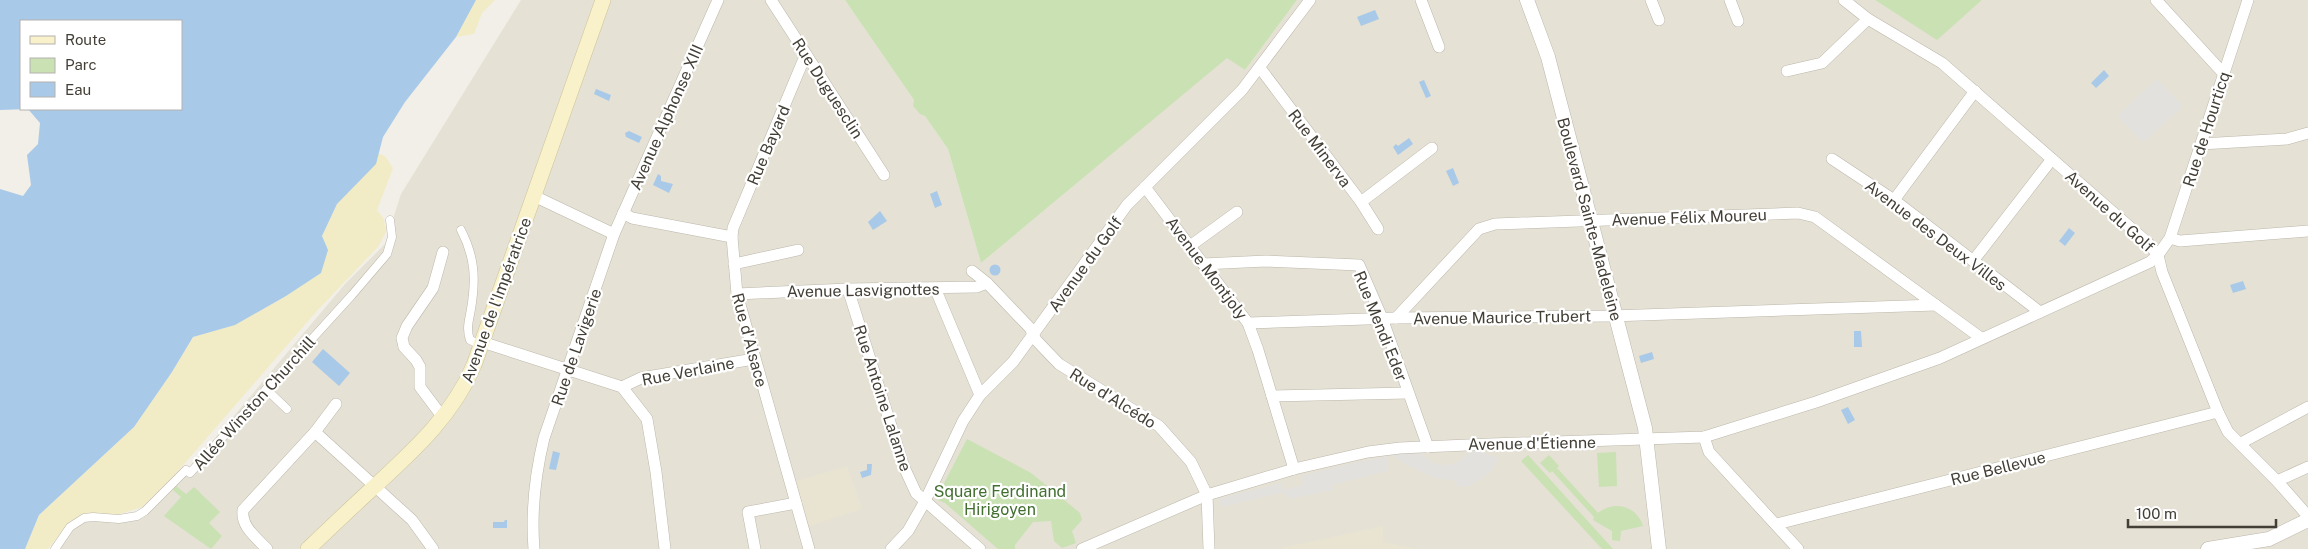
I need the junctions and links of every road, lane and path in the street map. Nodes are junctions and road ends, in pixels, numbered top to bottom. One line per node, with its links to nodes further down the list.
1 (602, 0): 28 (main road, Avenue de l'Impératrice)
2 (718, 0): 32 (street, Avenue Alphonse XIII)
3 (772, 0): 16 (street, Rue Duguesclin)
4 (1310, 0): 17 (street, Avenue du Golf)
5 (1420, 0): 15 (street)
6 (1527, 0): 34 (street, Boulevard Sainte-Madeleine)
7 (1650, 0): 13 (street)
8 (1730, 0): 14 (street)
9 (1844, 0): 12 (street, Avenue du Golf)
10 (2156, 0): 19 (street)
11 (2248, 0): 19 (street, Rue de Hourticq)
12 (1868, 19): 18 (street); 20 (street, Avenue du Golf)
13 (1659, 20)
14 (1738, 21)
15 (1439, 47)
16 (806, 54): 26 (street, Rue Duguesclin); 39 (street, Rue Bayard)
17 (1260, 68): 27 (street, Avenue du Golf); 30 (street, Rue Minerva)
18 (1787, 71)
19 (2224, 74): 22 (street, Rue de Hourticq)
20 (1975, 91): 25 (street, Avenue du Golf); 29 (street)
21 (2308, 134): 22 (street)
22 (2201, 144): 40 (street, Rue de Hourticq)
23 (1432, 148): 30 (street)
24 (1832, 159): 29 (street, Avenue des Deux Villes)
25 (2052, 159): 44 (street, Avenue du Golf); 45 (street)
26 (884, 176)
27 (1145, 187): 41 (street, Avenue Montjoly); 59 (street, Avenue du Golf)
28 (534, 196): 38 (street); 61 (main road, Avenue de l'Impératrice)
29 (1894, 200): 45 (street, Avenue des Deux Villes)
30 (1361, 202): 35 (street, Rue Minerva)
31 (1237, 212): 41 (street)
32 (623, 214): 38 (street, Avenue Alphonse XIII); 39 (street)
33 (390, 220): 65 (street, Allée Winston Churchill)
34 (1591, 220): 53 (street, Avenue Félix Moureu); 55 (street, Boulevard Sainte-Madeleine); 57 (street, Avenue Félix Moureu)
35 (1378, 229)
36 (461, 230): 61 (street)
37 (2308, 231): 40 (street)
38 (614, 234): 63 (street, Rue de Lavigerie)
39 (732, 237): 46 (street, Rue d'Alsace)
40 (2170, 238): 44 (street, Rue de Hourticq)
41 (1190, 246): 47 (street, Avenue Montjoly)
42 (798, 250): 46 (street)
43 (443, 252): 73 (street)
44 (2158, 255): 54 (street, Avenue d'Étienne); 72 (street, Avenue du Golf)
45 (1973, 260): 54 (street, Avenue des Deux Villes)
46 (734, 264): 52 (street, Rue d'Alsace)
47 (1203, 264): 56 (street, Rue Mendi Eder); 58 (street, Avenue Montjoly)
48 (972, 271): 49 (street)
49 (988, 284): 50 (street, Avenue Lasvignottes); 59 (street)
50 (935, 288): 51 (street, Avenue Lasvignottes); 67 (street)
51 (848, 289): 52 (street, Avenue Lasvignottes); 85 (street, Rue Antoine Lalanne)
52 (737, 294): 62 (street, Rue d'Alsace)
53 (1936, 305): 55 (street, Avenue Maurice Trubert); 60 (street, Avenue Félix Moureu)
54 (2040, 312): 60 (street, Avenue d'Étienne)
55 (1615, 315): 57 (street, Avenue Maurice Trubert); 76 (street, Boulevard Sainte-Madeleine)
56 (1382, 318): 57 (street, Avenue Maurice Trubert); 58 (street, Avenue Maurice Trubert); 66 (street, Rue Mendi Eder)
57 (1396, 318)
58 (1248, 324): 68 (street, Avenue Montjoly)
59 (1034, 334): 67 (street, Avenue du Golf); 83 (street, Rue d'Alcédo)
60 (1981, 338): 75 (street, Avenue d'Étienne)
61 (481, 344): 63 (street); 73 (main road, Avenue de l'Impératrice)
62 (754, 358): 64 (street, Rue Verlaine); 84 (street, Rue d'Alsace)
63 (569, 370): 64 (street); 94 (street, Rue de Lavigerie)
64 (622, 387): 95 (street)
65 (266, 389): 71 (street); 90 (street, Allée Winston Churchill)
66 (1408, 393): 68 (street); 78 (street, Rue Mendi Eder)
67 (980, 395): 85 (street, Avenue du Golf)
68 (1272, 396): 80 (street, Avenue Montjoly)
69 (336, 404): 74 (street)
70 (2308, 407): 77 (street)
71 (288, 409)
72 (2218, 412): 77 (street, Avenue du Golf); 88 (street, Rue Bellevue)
73 (445, 416): 82 (main road, Avenue de l'Impératrice)
74 (311, 430): 82 (street); 91 (street)
75 (1704, 437): 76 (street, Avenue d'Étienne); 88 (street)
76 (1646, 440): 78 (street, Avenue d'Étienne); 102 (street, Boulevard Sainte-Madeleine)
77 (2241, 443): 81 (street, Avenue du Golf)
78 (1428, 446): 80 (street, Avenue d'Étienne)
79 (2308, 467): 81 (street)
80 (1294, 470): 83 (street, Avenue d'Étienne)
81 (2277, 481): 86 (street, Avenue du Golf)
82 (374, 486): 92 (main road, Avenue de l'Impératrice); 93 (street)
83 (1207, 495): 100 (street, Avenue d'Étienne); 101 (street, Rue d'Alcédo)
84 (796, 503): 96 (street); 97 (street, Rue d'Alsace)
85 (924, 503): 98 (street, Avenue du Golf); 99 (street, Rue Antoine Lalanne)
86 (2308, 516)
87 (2308, 520): 89 (street)
88 (1778, 524): 103 (street)
89 (2269, 544): 104 (street)
90 (55, 549)
91 (267, 549)
92 (308, 549)
93 (433, 549)
94 (534, 549)
95 (665, 549)
96 (755, 549)
97 (809, 549)
98 (890, 549)
99 (980, 549)
100 (1082, 549)
101 (1209, 549)
102 (1659, 549)
103 (1798, 549)
104 (2208, 549)

